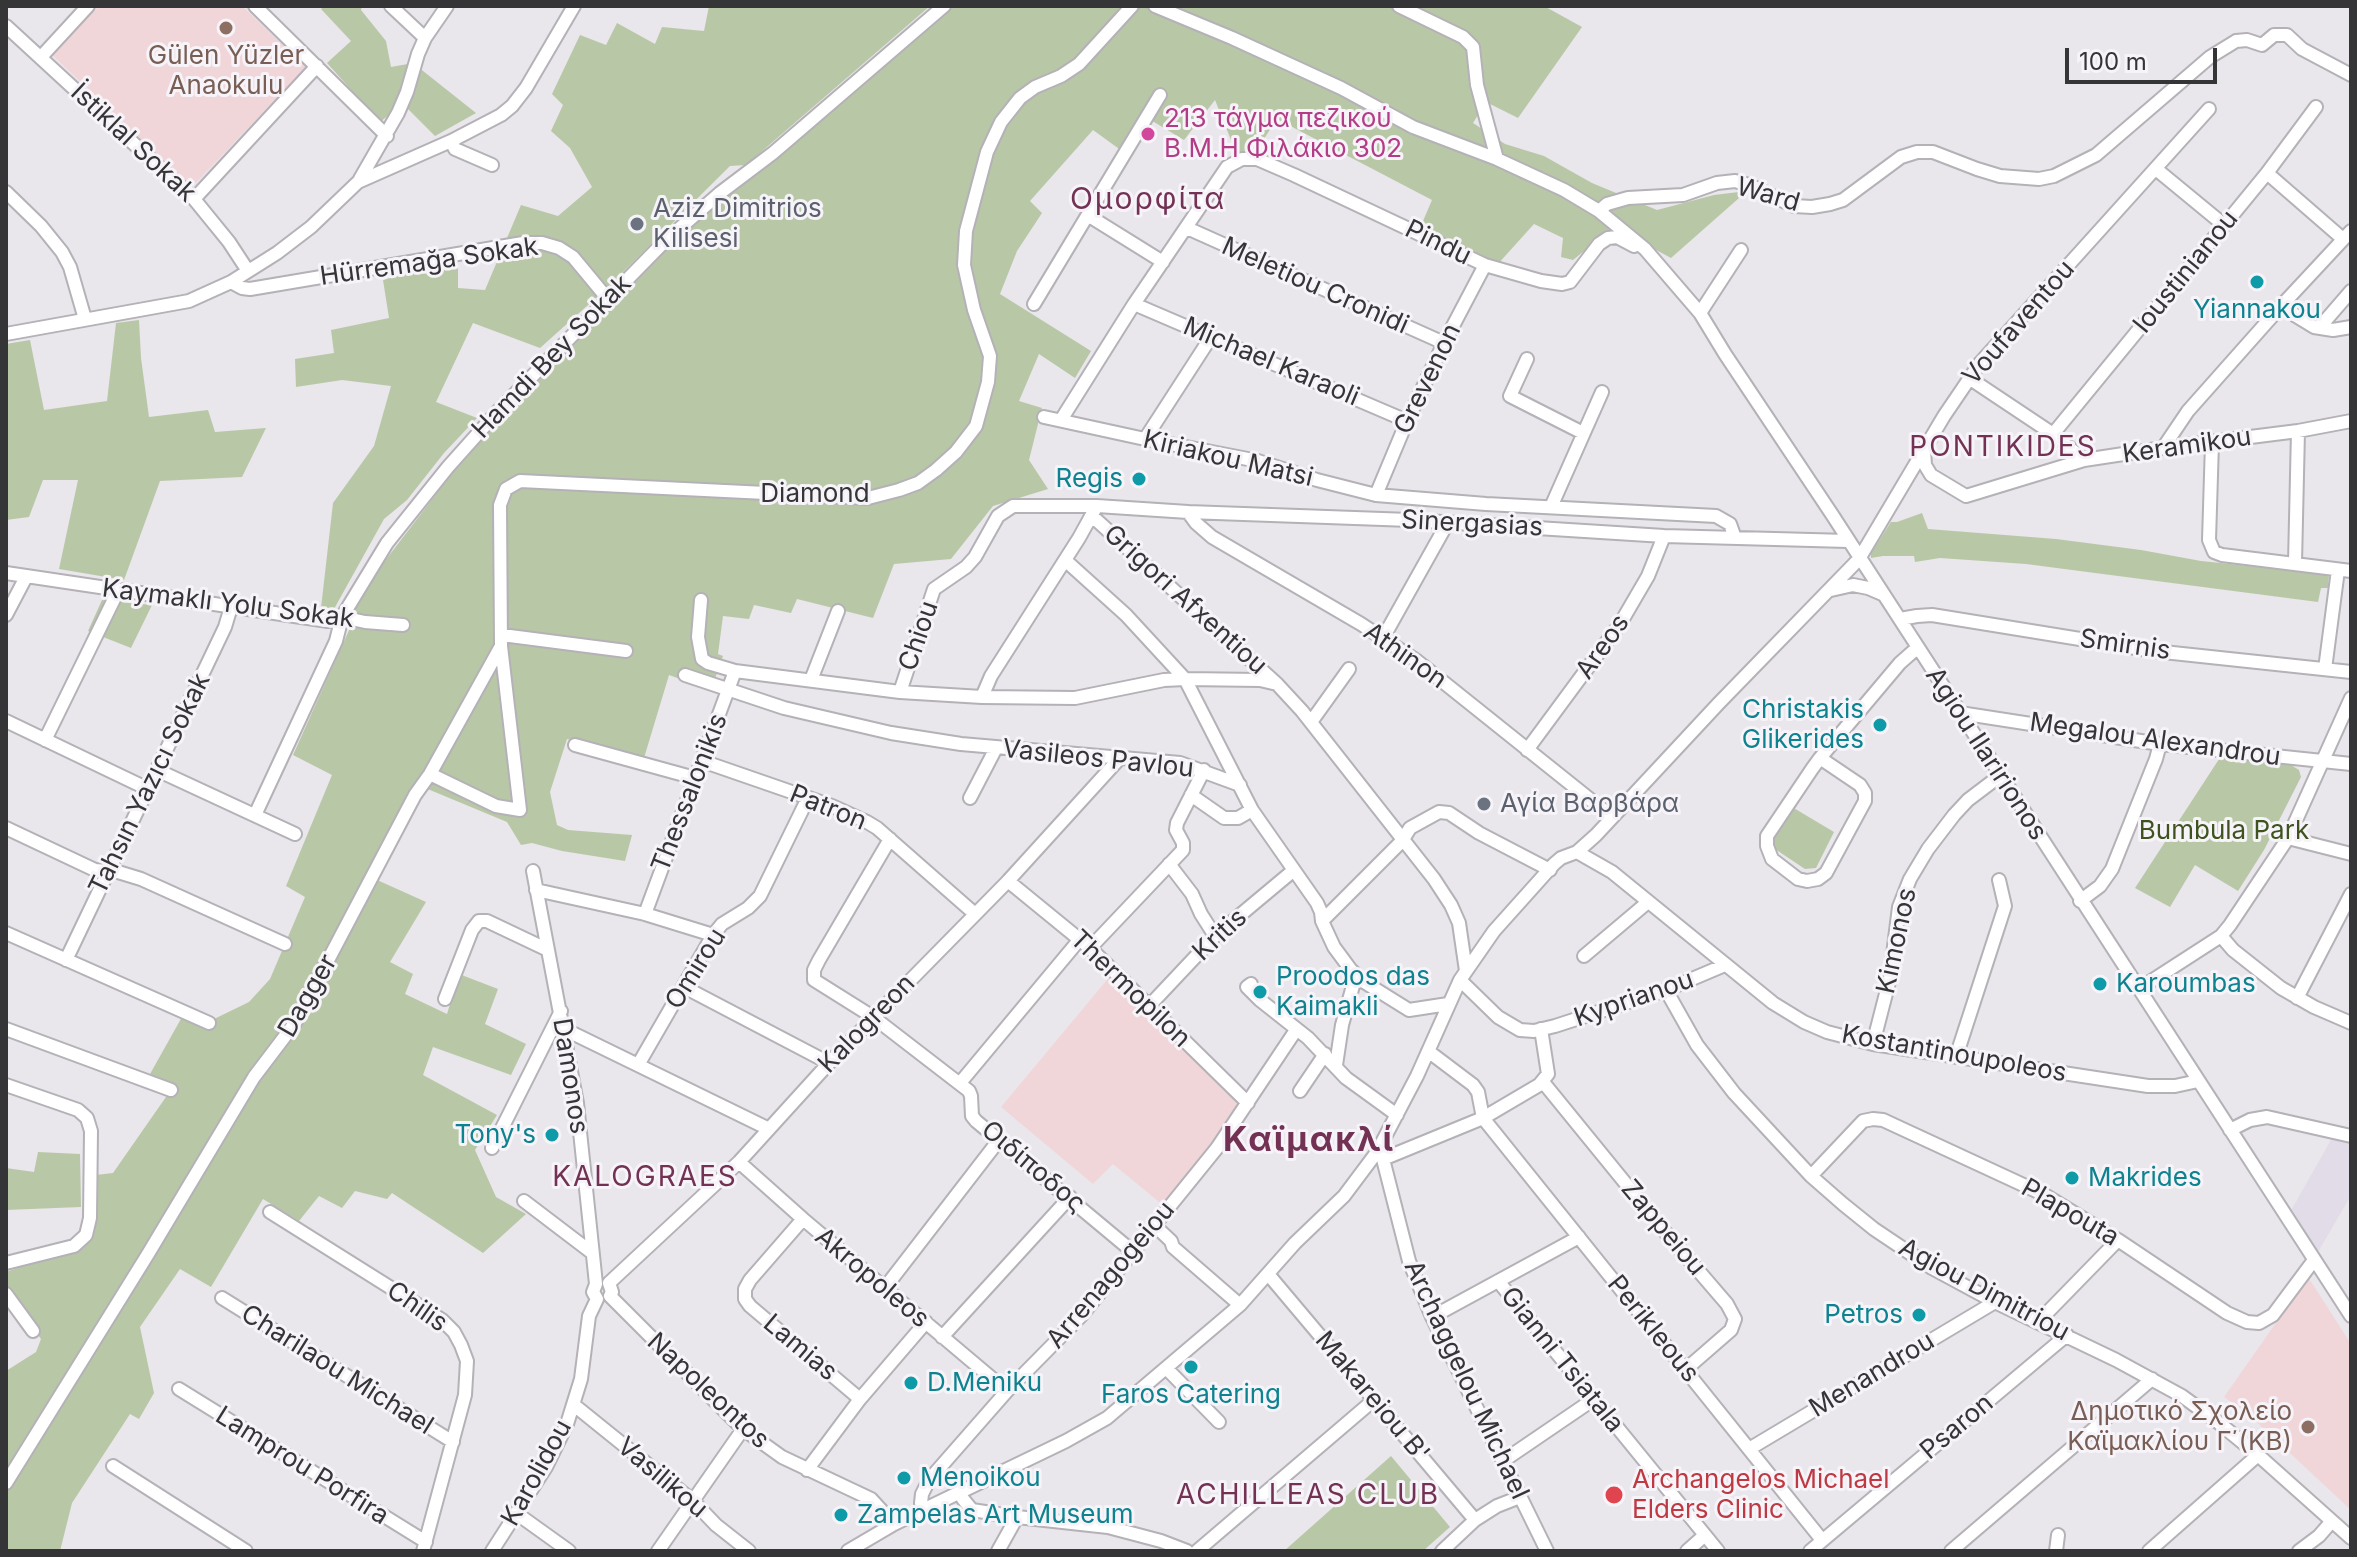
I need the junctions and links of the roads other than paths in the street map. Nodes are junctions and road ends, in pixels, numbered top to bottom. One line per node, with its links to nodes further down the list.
1 (88, 6): 12 (street)
2 (255, 6): 13 (street)
3 (391, 6): 11 (street)
4 (447, 6): 11 (street)
5 (574, 6): 19 (street)
6 (944, 6): 41 (street, Hamdi Bey Sokak)
7 (1132, 6): 68 (street, Diamond)
8 (1155, 6): 21 (street)
9 (1399, 6): 21 (street)
10 (6, 26): 12 (street, İstiklal Sokak)
11 (425, 38): 18 (street)
12 (41, 57): 28 (street, İstiklal Sokak)
13 (317, 66): 18 (street); 28 (street)
14 (2351, 75): 29 (street, Ward)
15 (1160, 95): 30 (street)
16 (2316, 107): 25 (street, Ioustinianou)
17 (2209, 109): 24 (street, Voufaventou)
18 (387, 136): 20 (street)
19 (451, 141): 22 (street); 23 (street)
20 (376, 154): 22 (street); 26 (street)
21 (1497, 159): 29 (street)
22 (404, 161): 26 (street)
23 (492, 165)
24 (2156, 169): 31 (street); 53 (street, Voufaventou)
25 (2267, 173): 31 (street, Ioustinianou); 33 (street)
26 (358, 182): 38 (street)
27 (6, 192): 46 (street)
28 (194, 199): 38 (street, İstiklal Sokak)
29 (1599, 211): 34 (street, Agiou Ilaririonos)
30 (1089, 216): 36 (street); 42 (street)
31 (2224, 225): 61 (street, Ioustinianou)
32 (1187, 228): 36 (street); 37 (street, Pindu); 51 (street, Meletiou Cronidi)
33 (2347, 235): 44 (street)
34 (1641, 244): 37 (street, Pindu); 45 (street, Agiou Ilaririonos)
35 (1741, 250): 45 (street)
36 (1163, 262): 43 (street)
37 (1485, 265): 51 (street, Grevenon)
38 (248, 271): 39 (street)
39 (231, 282): 41 (street, Hürremağa Sokak); 46 (street)
40 (2351, 291): 48 (street)
41 (607, 298): 95 (street, Hamdi Bey Sokak)
42 (1034, 304)
43 (1134, 304): 50 (street, Michael Karaoli); 56 (street)
44 (2283, 304): 48 (street); 64 (street)
45 (1700, 313): 81 (street, Agiou Ilaririonos)
46 (85, 319): 49 (street)
47 (2351, 327): 48 (street)
48 (2319, 328)
49 (6, 334)
50 (1211, 337): 57 (street, Michael Karaoli); 62 (street)
51 (1444, 343): 57 (street, Grevenon)
52 (1527, 359): 60 (street)
53 (1969, 378): 61 (street); 65 (street, Voufaventou)
54 (1602, 392): 60 (street)
55 (1044, 417): 56 (street, Kiriakou Matsi)
56 (1061, 420): 62 (street, Kiriakou Matsi)
57 (1407, 421): 70 (street, Grevenon)
58 (2351, 421): 59 (street, Keramikou)
59 (2298, 431): 63 (street, Keramikou); 84 (street)
60 (1583, 433): 72 (street)
61 (2053, 434): 66 (street)
62 (1145, 439): 70 (street, Kiriakou Matsi)
63 (2212, 443): 64 (street, Keramikou); 84 (street)
64 (2163, 448): 66 (street, Keramikou)
65 (1924, 450): 67 (street); 69 (street, Voufaventou)
66 (2084, 460): 67 (street, Keramikou)
67 (1935, 479): 69 (street, Keramikou)
68 (520, 481): 99 (street, Dagger)
69 (1905, 482): 82 (street, Voufaventou)
70 (1376, 495): 71 (street, Kiriakou Matsi)
71 (1413, 498): 72 (street, Kiriakou Matsi); 76 (street)
72 (1551, 507): 74 (street, Kiriakou Matsi)
73 (1094, 511): 75 (street, Sinergasias); 83 (street); 109 (street, Grigori Afxentiou); 111 (street, Chiou)
74 (1625, 511): 78 (street); 80 (street, Kiriakou Matsi)
75 (1188, 512): 76 (street, Sinergasias); 98 (street, Athinon)
76 (1410, 520): 77 (street, Sinergasias)
77 (1448, 522): 78 (street, Sinergasias); 98 (street)
78 (1630, 533): 79 (street, Sinergasias)
79 (1664, 536): 80 (street, Sinergasias); 121 (street, Areos)
80 (1735, 538): 81 (street, Sinergasias)
81 (1848, 541): 82 (street, Agiou Ilaririonos)
82 (1859, 559): 88 (street, Voufaventou); 90 (street, Agiou Ilaririonos)
83 (1065, 560): 107 (street); 112 (street)
84 (2295, 563): 85 (street)
85 (2344, 570): 103 (street)
86 (6, 573): 87 (street, Kaymaklı Yolu Sokak)
87 (26, 577): 89 (street, Kaymaklı Yolu Sokak); 94 (street)
88 (1829, 590): 90 (street); 139 (street, Voufaventou)
89 (118, 591): 92 (street, Kaymaklı Yolu Sokak); 117 (street)
90 (1885, 596): 96 (street, Agiou Ilaririonos)
91 (701, 600): 104 (street)
92 (231, 607): 95 (street, Kaymaklı Yolu Sokak); 127 (street, Tahsın Yazıcı Sokak)
93 (838, 611): 108 (street)
94 (6, 615)
95 (342, 617): 97 (street, Kaymaklı Yolu Sokak); 138 (street, Hamdi Bey Sokak)
96 (1900, 619): 100 (street, Agiou Ilaririonos); 103 (street, Smirnis)
97 (403, 625)
98 (1383, 638): 121 (street, Athinon)
99 (501, 640): 101 (street); 129 (street, Dagger); 129 (street)
100 (1917, 648): 114 (street, Agiou Ilaririonos); 122 (street)
101 (626, 651)
102 (1349, 669): 116 (street)
103 (2325, 669): 105 (street, Smirnis)
104 (735, 671): 108 (street); 110 (street, Thessalonikis)
105 (2351, 672)
106 (685, 675): 110 (street, Vasileos Pavlou)
107 (1185, 679): 109 (street); 112 (street); 132 (street)
108 (811, 680): 111 (street)
109 (1277, 684): 116 (street, Grigori Afxentiou)
110 (729, 690): 120 (street, Vasileos Pavlou); 124 (street, Thessalonikis)
111 (900, 692): 112 (street)
112 (982, 697)
113 (2351, 698): 125 (street)
114 (1960, 713): 118 (street, Megalou Alexandrou); 130 (street, Agiou Ilaririonos)
115 (6, 721): 117 (street)
116 (1311, 722): 144 (street, Grigori Afxentiou)
117 (45, 740): 133 (street)
118 (2160, 744): 125 (street, Megalou Alexandrou); 156 (street)
119 (575, 745): 131 (street)
120 (996, 748): 123 (street, Vasileos Pavlou); 136 (street)
121 (1527, 750): 139 (street, Athinon)
122 (1820, 758): 122 (street)
123 (1119, 759): 128 (street, Vasileos Pavlou); 153 (street, Kalogreon)
124 (702, 761): 131 (street, Thessalonikis); 135 (street, Patron)
125 (2324, 761): 126 (street, Megalou Alexandrou); 142 (street)
126 (2351, 764)
127 (157, 770): 133 (street, Tahsın Yazıcı Sokak); 138 (street)
128 (1204, 770): 132 (street, Vasileos Pavlou); 134 (street)
129 (430, 774): 256 (street, Dagger)
130 (2001, 775): 156 (street, Agiou Ilaririonos); 189 (street, Kimonos)
131 (695, 778): 158 (street, Thessalonikis)
132 (1240, 785): 137 (street)
133 (148, 789): 151 (street, Tahsın Yazıcı Sokak)
134 (1191, 795): 137 (street); 147 (street)
135 (808, 798): 143 (street, Patron); 162 (street, Omirou)
136 (970, 798)
137 (1252, 810): 148 (street)
138 (255, 815): 141 (street)
139 (1612, 817): 145 (street, Voufaventou)
140 (6, 828): 151 (street)
141 (295, 834)
142 (2288, 838): 146 (street); 164 (street)
143 (890, 839): 159 (street, Patron); 182 (street)
144 (1402, 841): 149 (street); 160 (street); 172 (street, Grigori Afxentiou)
145 (1577, 852): 149 (street, Voufaventou); 157 (street, Kostantinoupoleos)
146 (2351, 854)
147 (1169, 864): 163 (street); 165 (street)
148 (1294, 870): 160 (street); 163 (street, Kritis)
149 (1550, 870): 172 (street, Voufaventou)
150 (533, 871): 154 (street, Damonos)
151 (107, 872): 166 (street); 169 (street, Tahsın Yazıcı Sokak)
152 (1999, 880): 192 (street)
153 (1008, 881): 159 (street, Kalogreon); 165 (street, Thermopilon)
154 (536, 890): 158 (street); 167 (street, Damonos)
155 (2351, 894): 177 (street)
156 (2080, 901): 175 (street, Agiou Ilaririonos)
157 (1648, 902): 168 (street); 170 (street, Kostantinoupoleos)
158 (645, 914): 162 (street)
159 (975, 914): 182 (street, Kalogreon)
160 (1322, 921): 171 (street)
161 (6, 933): 169 (street)
162 (713, 935): 174 (street, Omirou)
163 (1215, 936): 180 (street, Kritis)
164 (2221, 936): 175 (street); 177 (street)
165 (1085, 943): 180 (street, Thermopilon); 198 (street)
166 (285, 944)
167 (546, 949): 178 (street); 181 (street, Damonos)
168 (1584, 956)
169 (66, 960): 183 (street)
170 (1725, 965): 176 (street, Kyprianou); 189 (street, Kostantinoupoleos)
171 (1356, 975): 179 (street); 195 (street)
172 (1463, 976): 179 (street, Voufaventou); 187 (street)
173 (1251, 984): 188 (street)
174 (684, 987): 193 (street); 194 (street, Omirou)
175 (2139, 989): 196 (street, Agiou Ilaririonos)
176 (1666, 990): 187 (street, Kyprianou); 212 (street, Agiou Dimitriou)
177 (2297, 998): 184 (street)
178 (445, 999)
179 (1448, 1004): 190 (street, Voufaventou)
180 (1150, 1005): 202 (street, Thermopilon)
181 (561, 1011): 186 (street, Damonos); 209 (street)
182 (873, 1017): 193 (street, Kalogreon); 198 (street)
183 (209, 1023)
184 (2351, 1023)
185 (6, 1029): 200 (street)
186 (564, 1029): 194 (street); 221 (street, Damonos)
187 (1541, 1029): 197 (street)
188 (1296, 1030): 191 (street); 202 (street, Arrenagogeiou)
189 (1873, 1044): 192 (street, Kostantinoupoleos)
190 (1428, 1051): 203 (street, Voufaventou); 204 (street, Perikleous)
191 (1325, 1054): 195 (street); 201 (street)
192 (1956, 1057): 196 (street, Kostantinoupoleos)
193 (829, 1063): 205 (street, Kalogreon)
194 (638, 1065): 205 (street)
195 (1336, 1065): 203 (street)
196 (2198, 1081): 206 (street, Agiou Ilaririonos)
197 (1543, 1082): 204 (street); 240 (street, Zappeiou)
198 (960, 1083): 208 (street, Οιδίποδος)
199 (6, 1085): 223 (street)
200 (171, 1090)
201 (1300, 1091)
202 (1248, 1103): 217 (street, Arrenagogeiou)
203 (1397, 1115): 210 (street, Voufaventou)
204 (1483, 1118): 210 (street); 218 (street, Perikleous)
205 (769, 1129): 211 (street, Kalogreon)
206 (2230, 1130): 207 (street); 222 (street, Agiou Ilaririonos)
207 (2351, 1136)
208 (999, 1140): 213 (street, Οιδίποδος); 226 (street)
209 (492, 1148)
210 (1380, 1156): 224 (street, Voufaventou); 233 (street, Archaggelou Michael)
211 (739, 1162): 216 (street, Akropoleos); 227 (street, Kalogreon)
212 (1811, 1176): 219 (street, Plapouta); 230 (street, Agiou Dimitriou)
213 (1070, 1197): 220 (street, Οιδίποδος); 238 (street)
214 (524, 1201): 221 (street)
215 (270, 1212): 250 (street, Chilis)
216 (803, 1219): 226 (street, Akropoleos); 244 (street, Lamias)
217 (1154, 1225): 220 (street, Arrenagogeiou); 231 (street)
218 (1579, 1237): 225 (street); 240 (street, Perikleous)
219 (2118, 1240): 222 (street, Plapouta); 234 (street)
220 (1132, 1251): 243 (street, Arrenagogeiou)
221 (591, 1252): 227 (street, Damonos)
222 (2314, 1260): 232 (street, Agiou Ilaririonos)
223 (6, 1263)
224 (1268, 1274): 231 (street, Voufaventou); 245 (street, Makareiou B')
225 (1498, 1281): 233 (street); 246 (street, Gianni Tsiatala)
226 (884, 1289): 235 (street, Akropoleos)
227 (603, 1290): 247 (street, Karolidou); 249 (street, Napoleontos)
228 (6, 1294): 236 (street)
229 (222, 1298): 250 (street, Charilaou Michael)
230 (1995, 1302): 234 (street, Agiou Dimitriou); 251 (street, Menandrou)
231 (1240, 1305): 239 (street, Voufaventou)
232 (2351, 1316)
233 (1432, 1317): 253 (street, Archaggelou Michael)
234 (2039, 1321): 237 (street, Agiou Dimitriou)
235 (926, 1322): 238 (street, Akropoleos); 244 (street)
236 (33, 1331)
237 (2067, 1335): 241 (street, Agiou Dimitriou); 269 (street, Psaron)
238 (942, 1337): 243 (street, Akropoleos)
239 (1167, 1369): 248 (street); 257 (street, Voufaventou)
240 (1685, 1370): 251 (street, Perikleous)
241 (2152, 1379): 252 (street, Agiou Dimitriou); 285 (street)
242 (179, 1389): 270 (street, Lamprou Porfira)
243 (1007, 1391): 260 (street, Arrenagogeiou)
244 (860, 1399): 255 (street)
245 (1375, 1399): 263 (street, Makareiou B'); 279 (street)
246 (1594, 1399): 253 (street); 266 (street, Gianni Tsiatala)
247 (574, 1405): 259 (street, Vasilikou); 261 (street, Karolidou)
248 (1219, 1422)
249 (743, 1429): 255 (street, Napoleontos); 259 (street)
250 (453, 1442): 270 (street, Chilis)
251 (1749, 1449): 269 (street, Perikleous)
252 (2258, 1455): 264 (street, Agiou Dimitriou); 287 (street)
253 (1503, 1461): 258 (street, Archaggelou Michael)
254 (113, 1466): 271 (street)
255 (807, 1470): 265 (street, Napoleontos)
256 (6, 1483)
257 (960, 1492): 260 (street, Voufaventou); 262 (street)
258 (1520, 1497): 263 (street); 281 (street, Archaggelou Michael)
259 (693, 1501): 274 (street); 275 (street, Vasilikou)
260 (925, 1511): 265 (street, Voufaventou)
261 (516, 1513): 272 (street, Karolidou); 273 (street)
262 (1017, 1517): 277 (street); 278 (street)
263 (1475, 1520): 280 (street)
264 (2332, 1521): 268 (street, Agiou Dimitriou); 288 (street)
265 (894, 1524): 276 (street, Voufaventou)
266 (1705, 1535): 282 (street); 283 (street, Gianni Tsiatala)
267 (2058, 1535): 286 (street)
268 (2351, 1538)
269 (1822, 1540): 284 (street, Psaron)
270 (425, 1547)
271 (246, 1551)
272 (492, 1551)
273 (569, 1551)
274 (658, 1551)
275 (749, 1551)
276 (848, 1551)
277 (998, 1551)
278 (1187, 1551)
279 (1197, 1551)
280 (1442, 1551)
281 (1547, 1551)
282 (1687, 1551)
283 (1718, 1551)
284 (1810, 1551)
285 (1951, 1551)
286 (2056, 1551)
287 (2149, 1551)
288 (2299, 1551)

